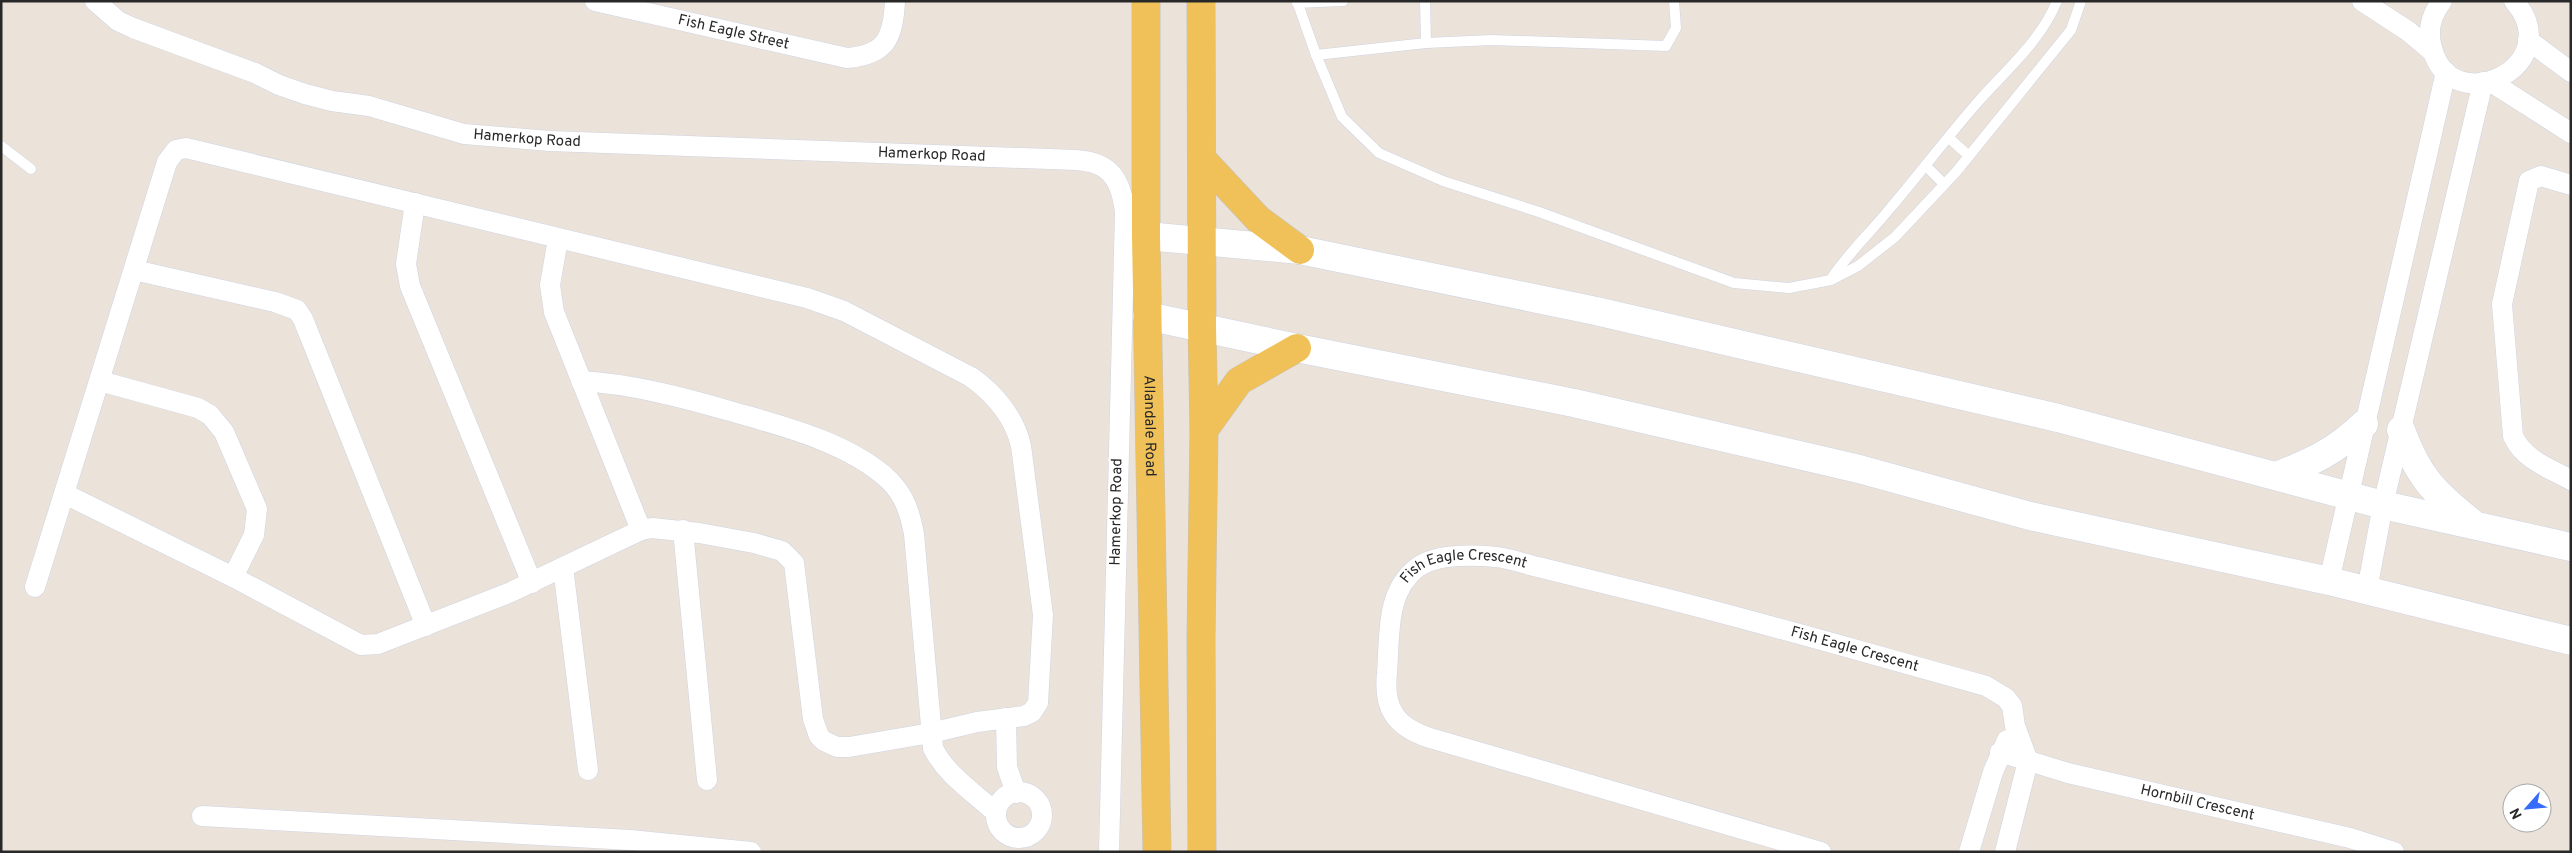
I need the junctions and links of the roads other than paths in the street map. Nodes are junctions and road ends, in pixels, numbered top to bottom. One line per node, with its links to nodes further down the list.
1 (95, 1): 75 (street, Hamerkop Road)
2 (595, 1): 3 (street, Fish Eagle Street)
3 (895, 1)
4 (1146, 1): 32 (main road, Allandale Road)
5 (1201, 1): 26 (main road)
6 (1343, 1): 13 (lane)
7 (1425, 1): 16 (lane)
8 (1674, 1): 16 (lane)
9 (2057, 1): 23 (lane)
10 (2081, 1): 25 (lane)
11 (2362, 1): 17 (street)
12 (2442, 1): 17 (street)
13 (1297, 2): 18 (lane)
14 (2518, 3): 15 (street)
15 (2528, 40): 20 (street); 21 (street)
16 (1426, 43): 18 (lane)
17 (2433, 52): 19 (street)
18 (1316, 55): 37 (lane)
19 (2446, 72): 21 (street); 43 (street)
20 (2571, 72)
21 (2487, 82): 22 (street); 45 (street)
22 (2571, 133)
23 (1949, 138): 25 (lane); 27 (lane)
24 (1, 146): 28 (lane)
25 (1969, 156): 29 (lane)
26 (1202, 159): 34 (main road); 35 (main road)
27 (1926, 166): 29 (lane); 37 (lane)
28 (31, 169)
29 (1944, 184): 37 (lane)
30 (2571, 185): 47 (street)
31 (415, 203): 33 (street); 36 (street); 58 (street)
32 (1146, 236): 34 (street); 38 (main road, Allandale Road)
33 (558, 239): 42 (street); 63 (street)
34 (1202, 242): 35 (street); 39 (main road)
35 (1300, 250): 46 (street)
36 (134, 270): 41 (street); 61 (street)
37 (1831, 280)
38 (1147, 316): 39 (street); 76 (main road, Allandale Road)
39 (1202, 327): 40 (street); 44 (main road)
40 (1296, 348): 44 (main road); 57 (street)
41 (100, 381): 48 (street); 56 (street)
42 (581, 382): 52 (street); 65 (street)
43 (2364, 424): 46 (street); 49 (street)
44 (1204, 430): 77 (main road)
45 (2401, 430): 50 (street); 51 (street)
46 (2276, 476): 49 (street)
47 (2571, 480)
48 (65, 494): 56 (street); 59 (street)
49 (2348, 495): 50 (street); 57 (street)
50 (2383, 504): 51 (street); 60 (street)
51 (2475, 525): 54 (street)
52 (641, 530): 53 (street); 55 (street)
53 (683, 530): 65 (street); 69 (street)
54 (2571, 547)
55 (563, 567): 58 (street); 68 (street)
56 (233, 577): 61 (street)
57 (2329, 581): 60 (street)
58 (532, 583): 61 (street)
59 (35, 586)
60 (2367, 590): 62 (street)
61 (426, 626)
62 (2571, 641)
63 (1006, 718): 65 (street); 70 (street)
64 (2015, 726): 66 (street); 67 (street, Fish Eagle Crescent); 78 (street, Fish Eagle Crescent)
65 (930, 733): 71 (street)
66 (2000, 752): 67 (street, Hornbill Crescent); 79 (street)
67 (2028, 761): 80 (street); 81 (street, Hornbill Crescent)
68 (588, 770)
69 (707, 780)
70 (1016, 793): 71 (street); 73 (street)
71 (996, 813): 73 (street)
72 (202, 816): 74 (street)
73 (1025, 844)
74 (750, 852)
75 (1109, 852)
76 (1158, 852)
77 (1202, 852)
78 (1821, 852)
79 (1969, 852)
80 (2005, 852)
81 (2394, 852)

